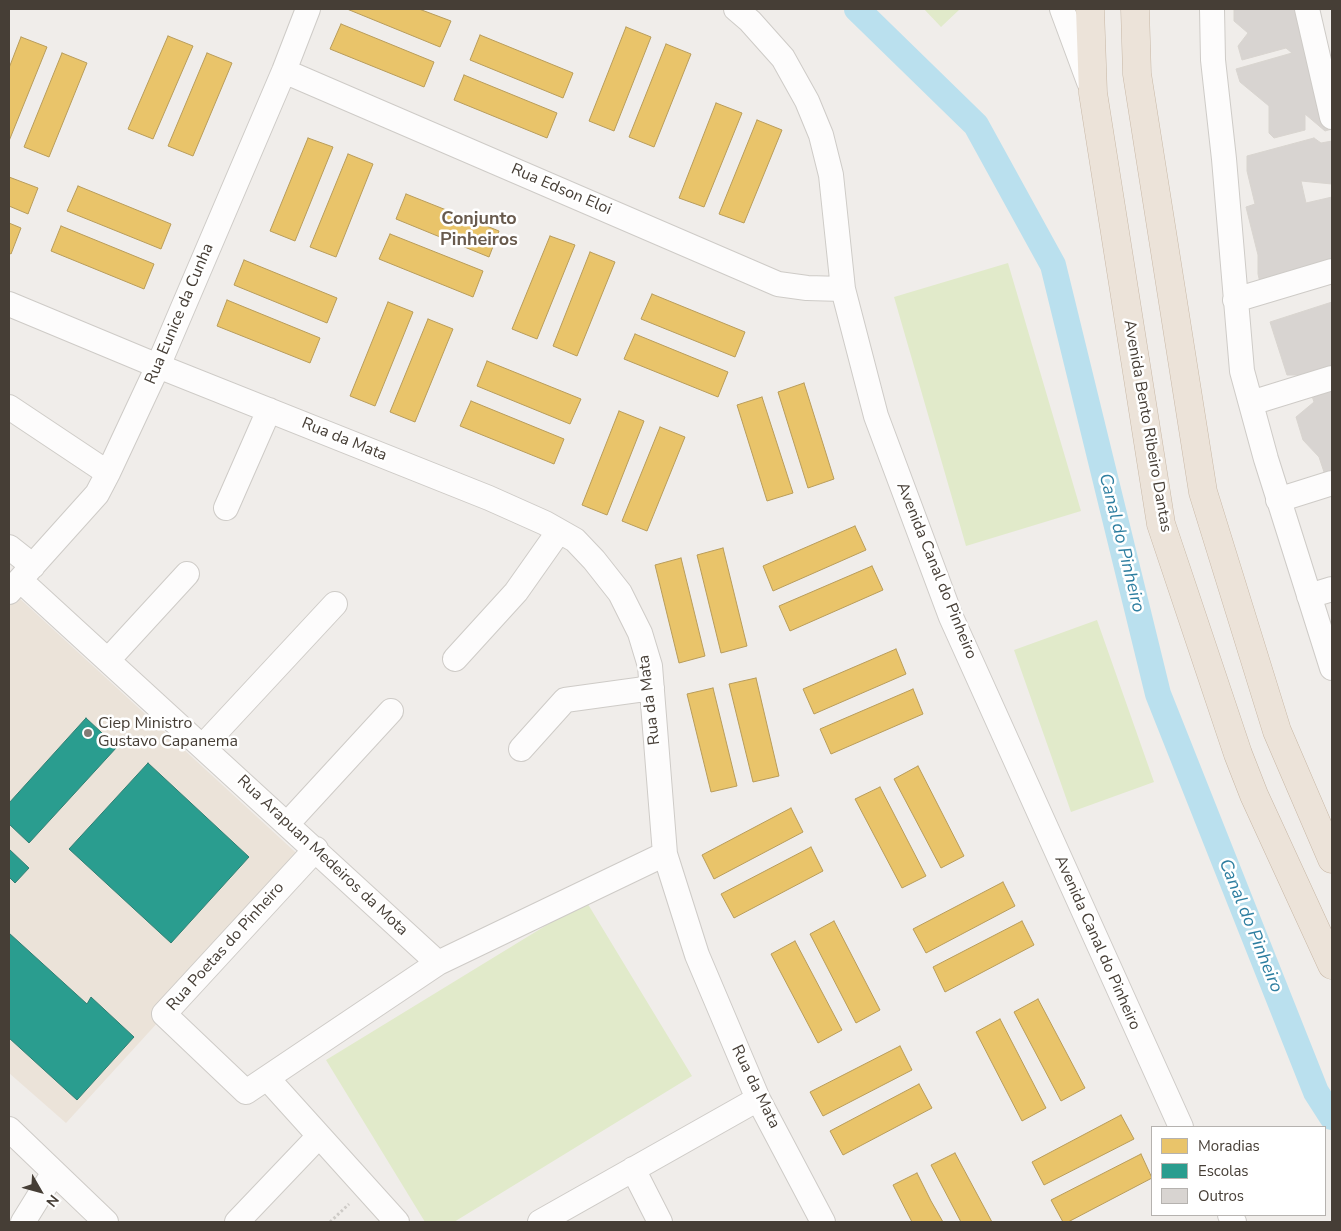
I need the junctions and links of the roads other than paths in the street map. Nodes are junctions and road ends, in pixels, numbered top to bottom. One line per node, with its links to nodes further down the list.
1 (308, 9): 8 (street, Rua Eunice da Cunha)
2 (736, 9): 12 (street, Avenida Canal do Pinheiro)
3 (1062, 9): 9 (street)
4 (1090, 9): 9 (highway, Avenida Bento Ribeiro Dantas)
5 (1135, 9): 41 (highway)
6 (1212, 9): 13 (street)
7 (1306, 9): 10 (street)
8 (284, 71): 12 (street, Rua Edson Eloi); 15 (street, Rua Eunice da Cunha)
9 (1093, 93): 43 (highway, Avenida Bento Ribeiro Dantas)
10 (1332, 117)
11 (1332, 271): 13 (street)
12 (843, 289): 46 (street, Avenida Canal do Pinheiro)
13 (1236, 300): 17 (street)
14 (9, 304): 15 (street, Rua da Mata)
15 (158, 366): 19 (street, Rua da Mata); 20 (street, Rua Eunice da Cunha)
16 (1332, 378): 17 (street)
17 (1251, 403): 22 (street)
18 (9, 407): 20 (street)
19 (269, 410): 23 (street); 24 (street, Rua da Mata)
20 (108, 473): 27 (street, Rua Eunice da Cunha)
21 (1332, 484): 22 (street)
22 (1278, 500): 29 (street)
23 (226, 508)
24 (559, 531): 31 (street); 34 (street, Rua da Mata)
25 (9, 547): 27 (street, Rua Arapuan Medeiros da Mota)
26 (187, 574): 32 (street)
27 (21, 580): 32 (street, Rua Arapuan Medeiros da Mota)
28 (1332, 589): 29 (street)
29 (1309, 596): 33 (street)
30 (334, 604): 36 (street)
31 (455, 659)
32 (108, 660): 36 (street, Rua Arapuan Medeiros da Mota)
33 (1332, 668)
34 (652, 688): 37 (street); 40 (street, Rua da Mata)
35 (391, 711): 38 (street)
36 (203, 746): 38 (street, Rua Arapuan Medeiros da Mota)
37 (521, 749)
38 (288, 823): 39 (street, Rua Arapuan Medeiros da Mota)
39 (316, 849): 42 (street, Rua Arapuan Medeiros da Mota); 44 (street, Rua Poetas do Pinheiro)
40 (665, 854): 42 (street); 45 (street, Rua da Mata)
41 (1332, 859)
42 (438, 963): 44 (street, Rua Poetas do Pinheiro)
43 (1332, 965)
44 (267, 1078): 48 (street)
45 (758, 1099): 49 (street); 57 (street, Rua da Mata)
46 (1181, 1126)
47 (9, 1129): 50 (street)
48 (319, 1136): 53 (street); 54 (street)
49 (633, 1169): 55 (street); 56 (street)
50 (54, 1172): 51 (street); 52 (street)
51 (23, 1222)
52 (106, 1222)
53 (237, 1222)
54 (397, 1222)
55 (540, 1222)
56 (660, 1222)
57 (823, 1222)

